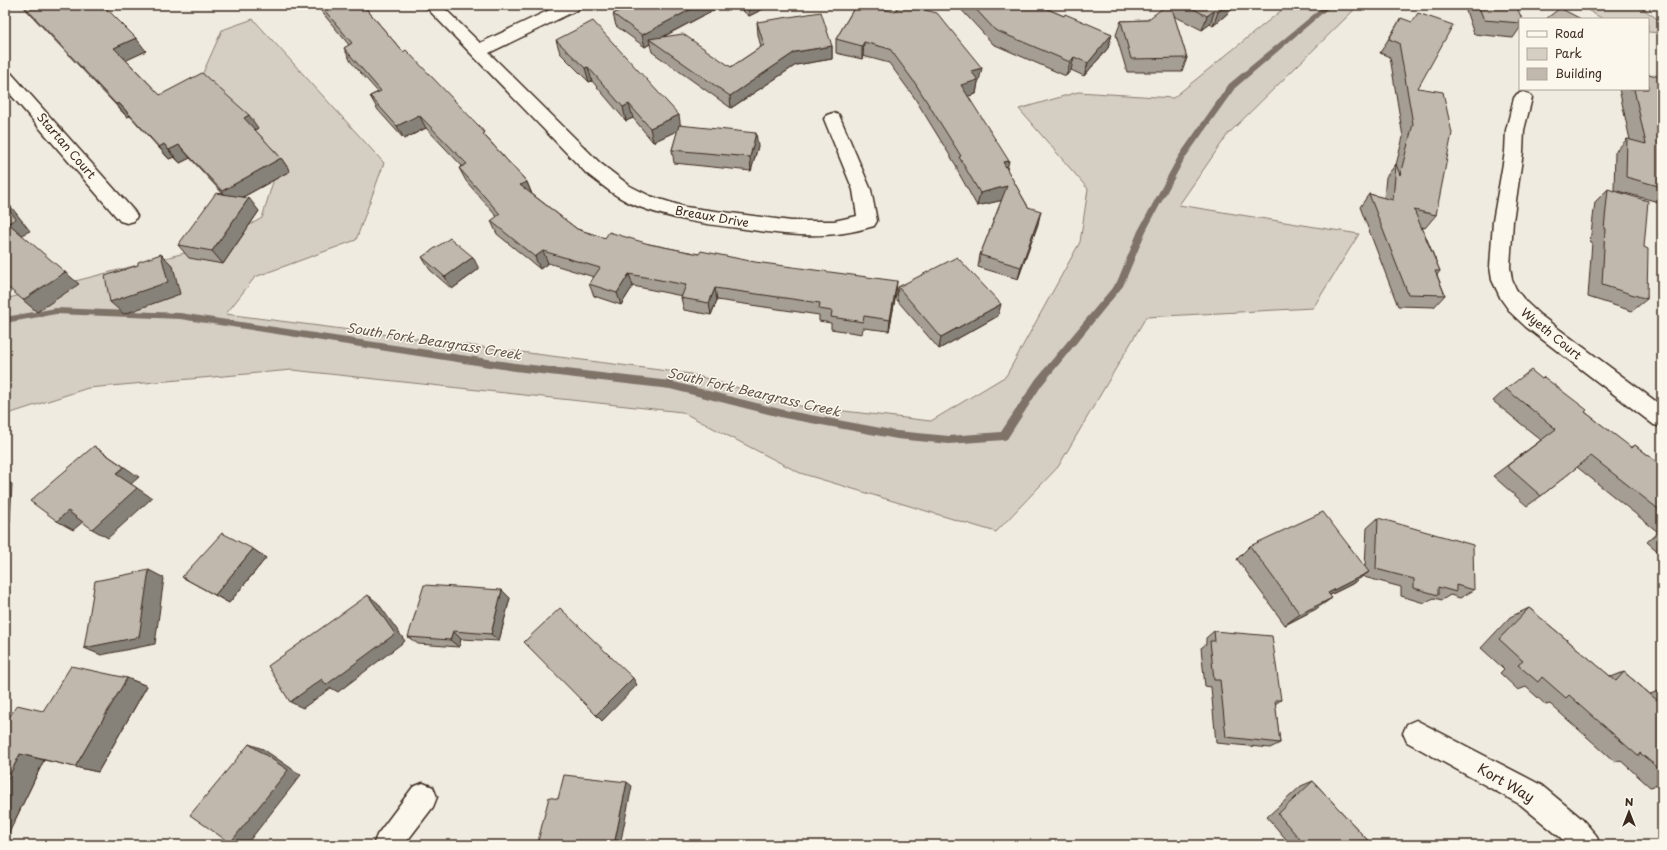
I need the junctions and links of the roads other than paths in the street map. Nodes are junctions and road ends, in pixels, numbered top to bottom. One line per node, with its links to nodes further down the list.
1 (432, 5): 3 (street, Breaux Drive)
2 (573, 5): 3 (street)
3 (478, 51): 6 (street, Breaux Drive)
4 (5, 77): 7 (street, Startan Court)
5 (1523, 98): 8 (street, Wyeth Court)
6 (833, 119)
7 (127, 216)
8 (1662, 418)
9 (1416, 733): 12 (street, Kort Way)
10 (423, 796): 11 (street)
11 (387, 845)
12 (1586, 845)

